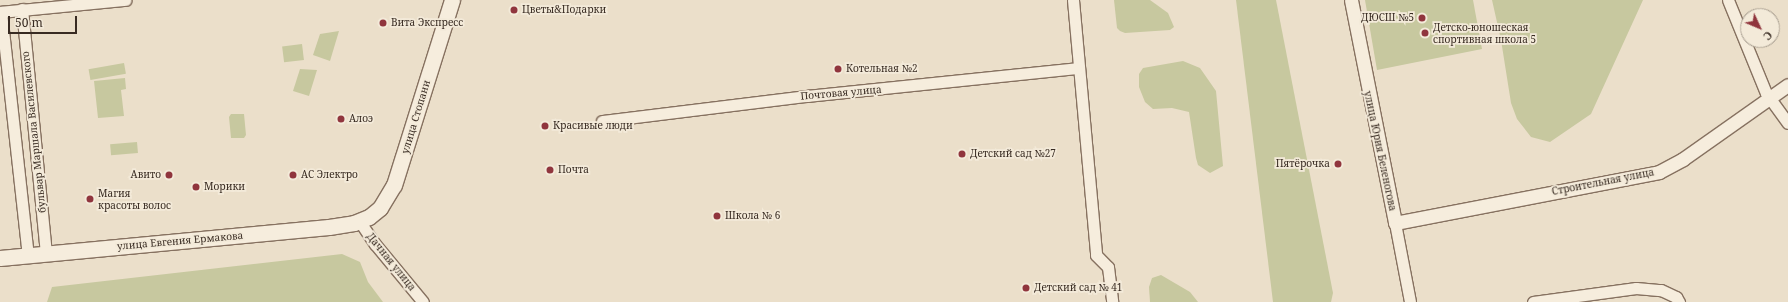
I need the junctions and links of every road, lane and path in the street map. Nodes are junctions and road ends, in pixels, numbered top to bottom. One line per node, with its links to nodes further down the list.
1 (125, 0): 6 (street)
2 (452, 0): 13 (main road, улица Стопани)
3 (1073, 0): 8 (street)
4 (1351, 0): 14 (street, улица Юрия Беленогова)
5 (1728, 0): 10 (street)
6 (22, 10): 7 (street); 15 (street, бульвар Маршала Василевского)
7 (0, 12): 16 (street, бульвар Маршала Василевского)
8 (1079, 68): 11 (street, Почтовая улица); 19 (street)
9 (1788, 85): 10 (street, Строительная улица)
10 (1769, 99): 12 (street); 14 (street, Строительная улица)
11 (602, 121)
12 (1788, 123)
13 (360, 222): 15 (main road, улица Евгения Ермакова); 18 (street, Дачная улица)
14 (1395, 223): 20 (street, улица Юрия Беленогова)
15 (46, 254): 16 (main road, улица Евгения Ермакова)
16 (28, 256): 17 (main road, улица Евгения Ермакова)
17 (0, 258)
18 (423, 302)
19 (1112, 302)
20 (1410, 302)
21 (1533, 302): 22 (street)
22 (1679, 302)

